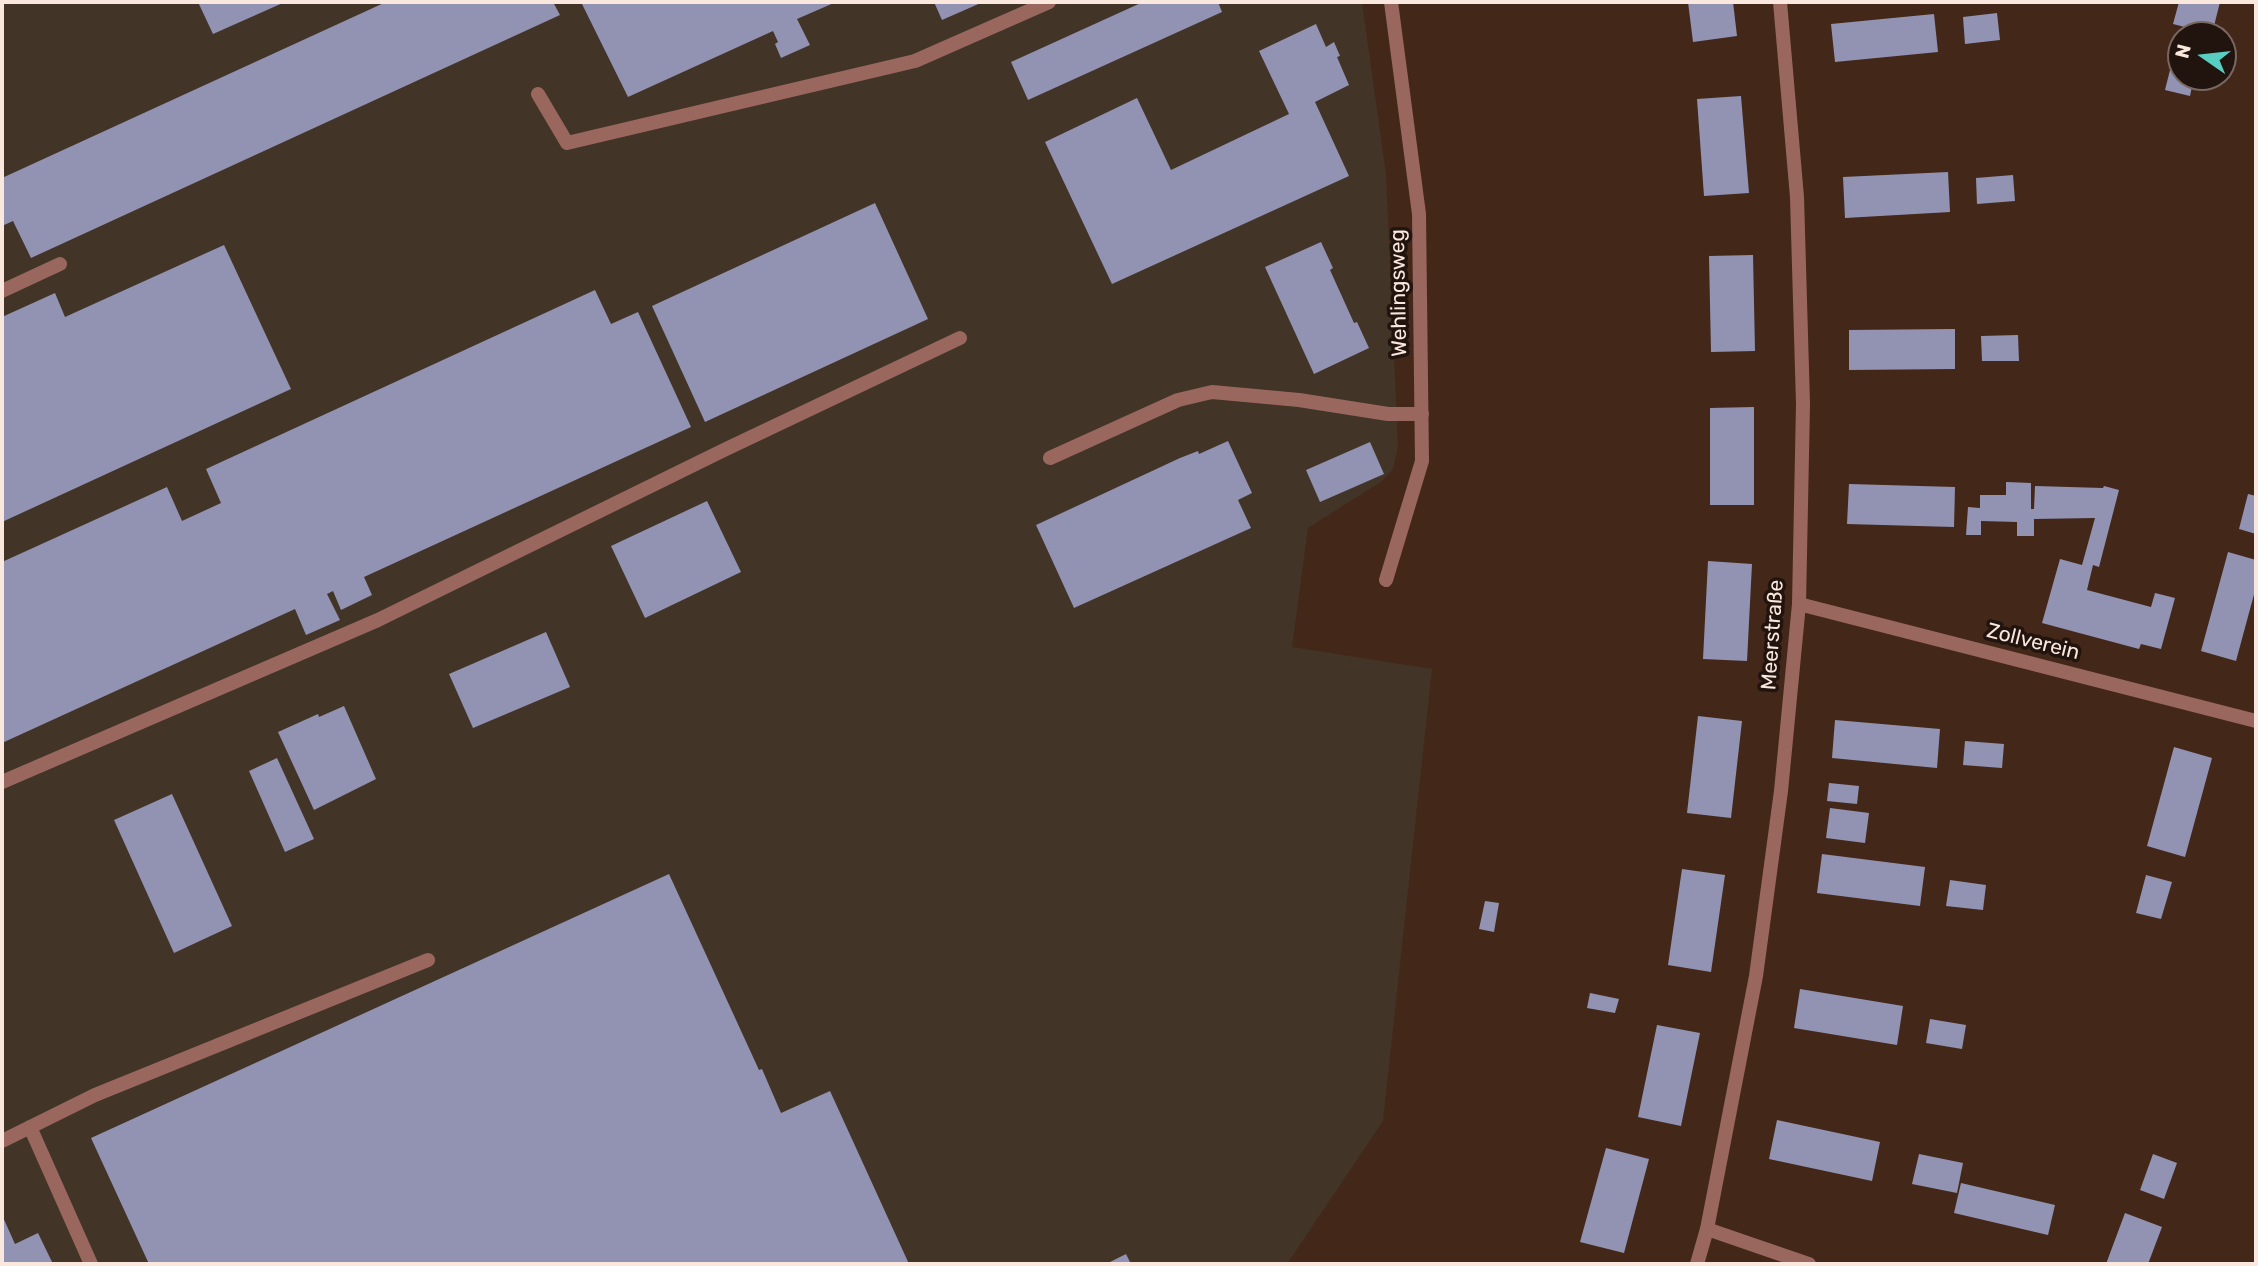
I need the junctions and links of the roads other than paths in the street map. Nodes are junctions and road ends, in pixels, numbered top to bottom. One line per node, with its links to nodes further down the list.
1 (1049, 2): 4 (street)
2 (1391, 2): 8 (street, Wehlingsweg)
3 (1780, 2): 11 (street, Meerstraße)
4 (538, 94)
5 (60, 264): 6 (street)
6 (2, 291)
7 (960, 338): 13 (street)
8 (1422, 414): 9 (street); 10 (street, Wehlingsweg)
9 (1050, 458)
10 (1386, 580)
11 (1799, 604): 12 (street, Zollverein); 17 (street, Meerstraße)
12 (2256, 721)
13 (2, 782)
14 (428, 960): 15 (street)
15 (30, 1127): 16 (street); 18 (street)
16 (2, 1141)
17 (1707, 1229): 19 (street, Meerstraße); 20 (street)
18 (91, 1264)
19 (1697, 1264)
20 (1809, 1264)

